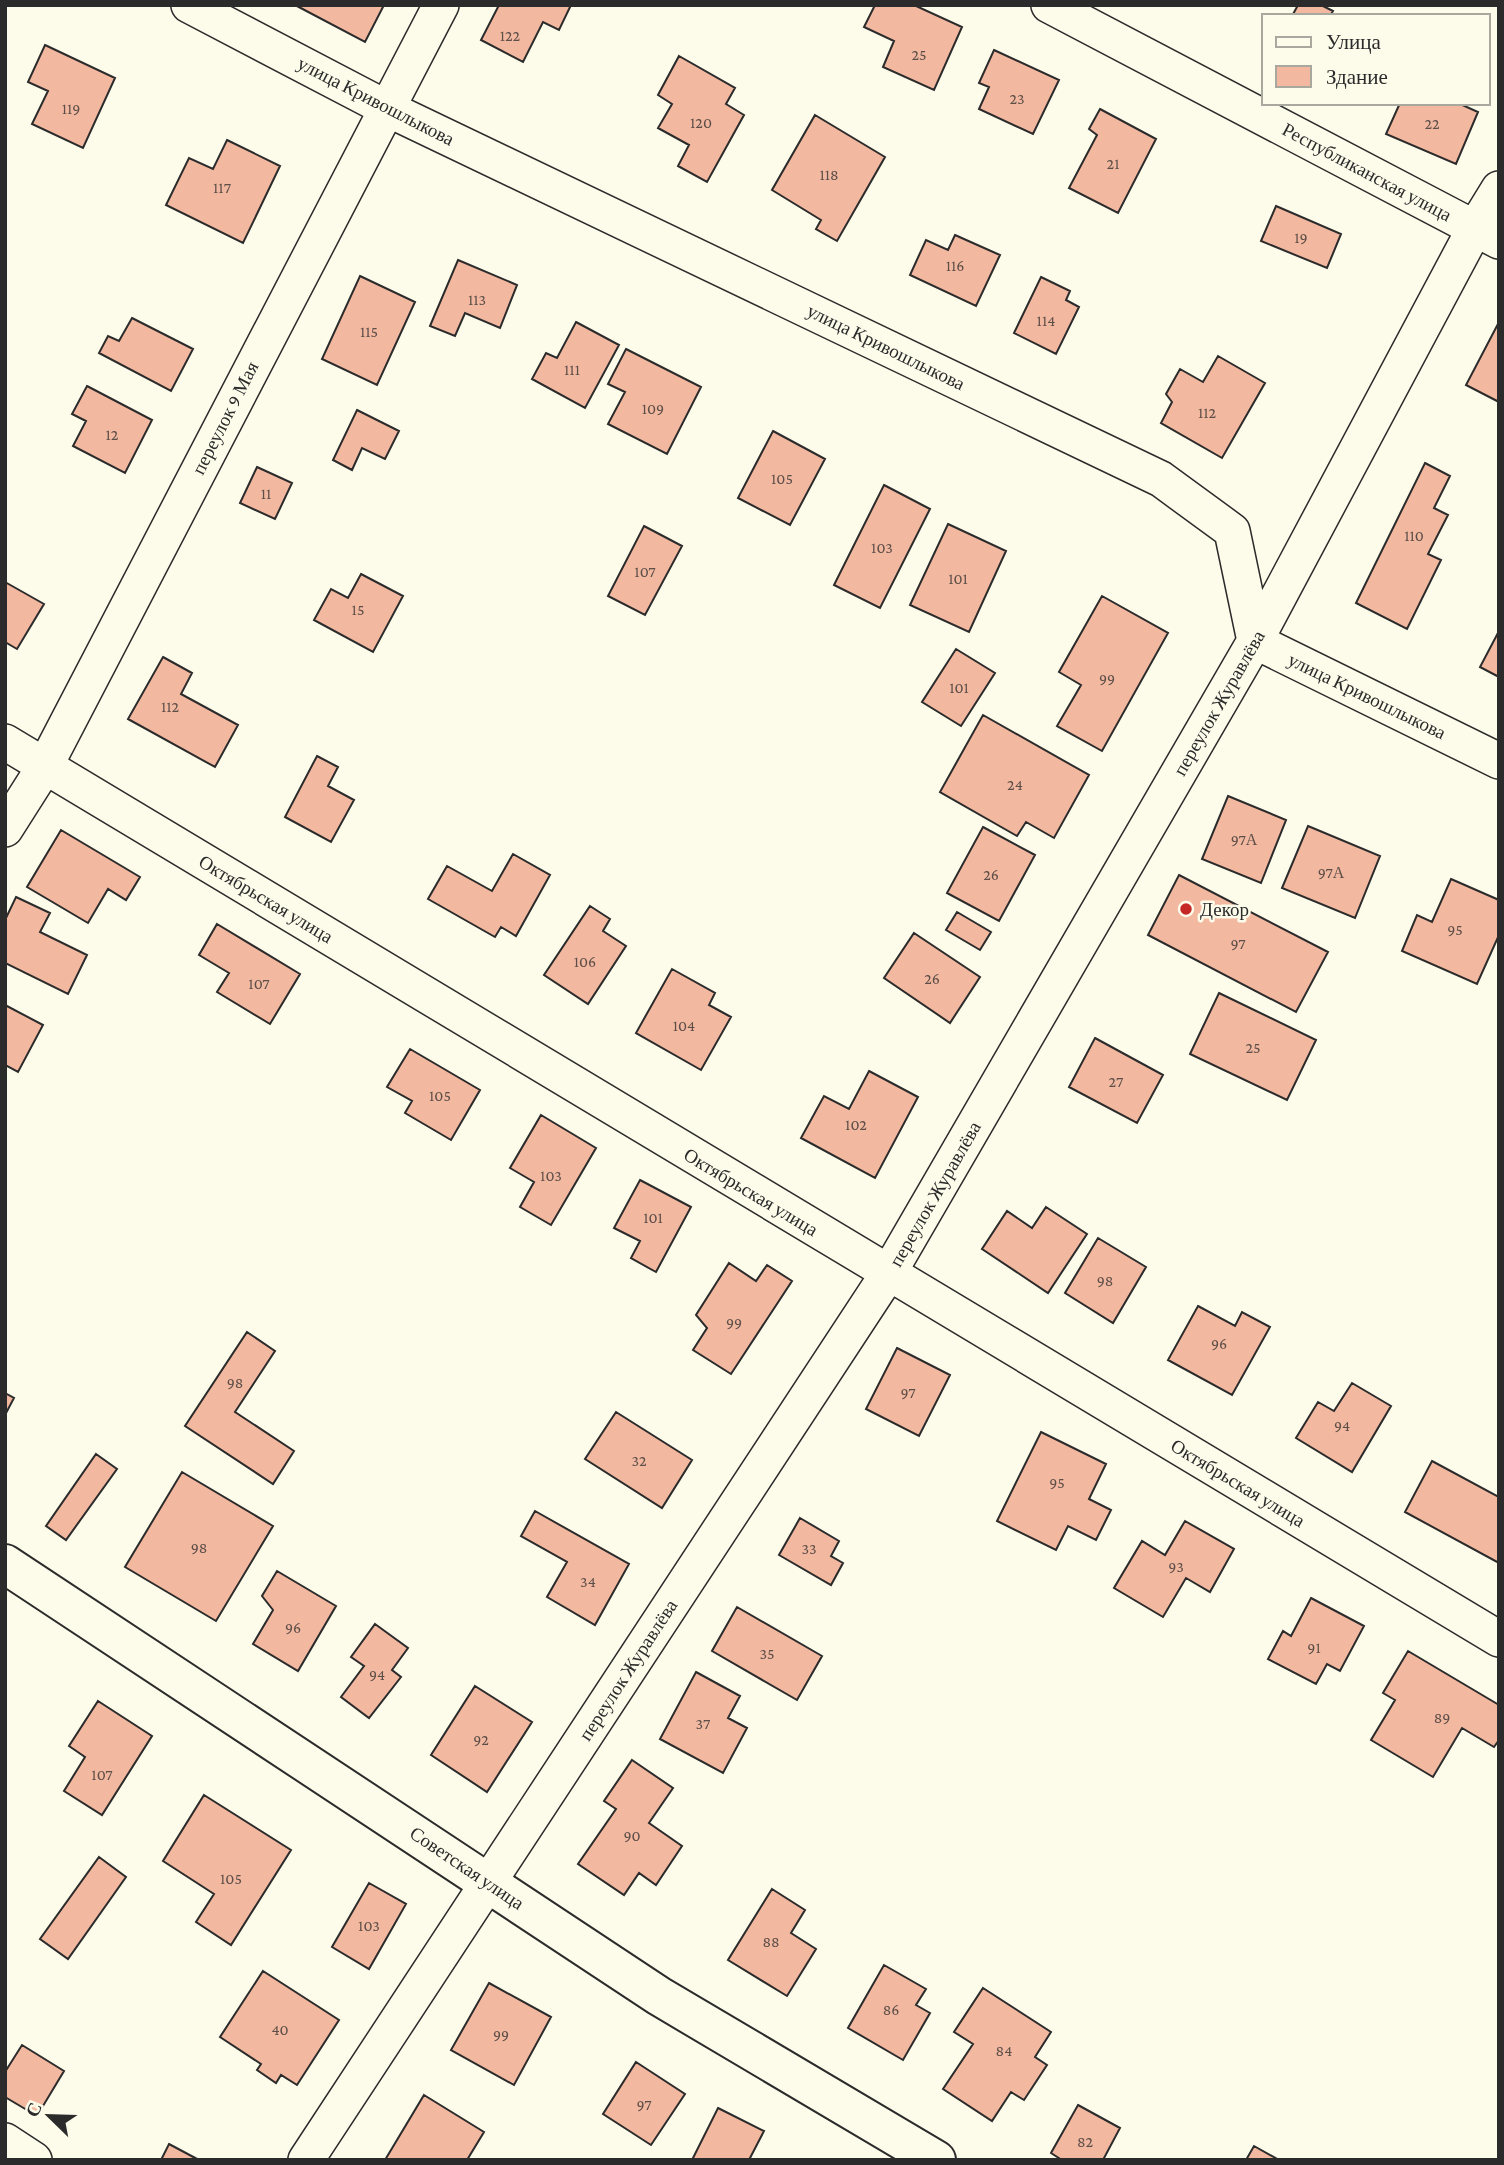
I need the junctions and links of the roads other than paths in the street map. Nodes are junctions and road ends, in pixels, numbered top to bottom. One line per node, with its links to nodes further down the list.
1 (189, 5): 4 (street, улица Кривошлыкова)
2 (441, 5): 4 (street, переулок 9 Мая)
3 (1049, 5): 6 (street, Республиканская улица)
4 (386, 108): 7 (street, улица Кривошлыкова); 10 (street, переулок 9 Мая)
5 (1499, 189): 6 (street, переулок Журавлёва)
6 (1487, 234): 7 (street, переулок Журавлёва)
7 (1255, 641): 9 (street, улица Кривошлыкова); 12 (street, переулок Журавлёва)
8 (5, 742): 10 (street, Октябрьская улица)
9 (1499, 761)
10 (45, 766): 11 (street, переулок 9 Мая); 12 (street, Октябрьская улица)
11 (5, 829)
12 (888, 1274): 14 (street, Октябрьская улица); 15 (street, переулок Журавлёва)
13 (5, 1564): 15 (main road, Советская улица)
14 (1499, 1639)
15 (488, 1882): 18 (street, переулок Журавлёва); 19 (main road, Советская улица)
16 (5, 2141): 17 (street)
17 (34, 2160)
18 (306, 2160)
19 (936, 2160)

